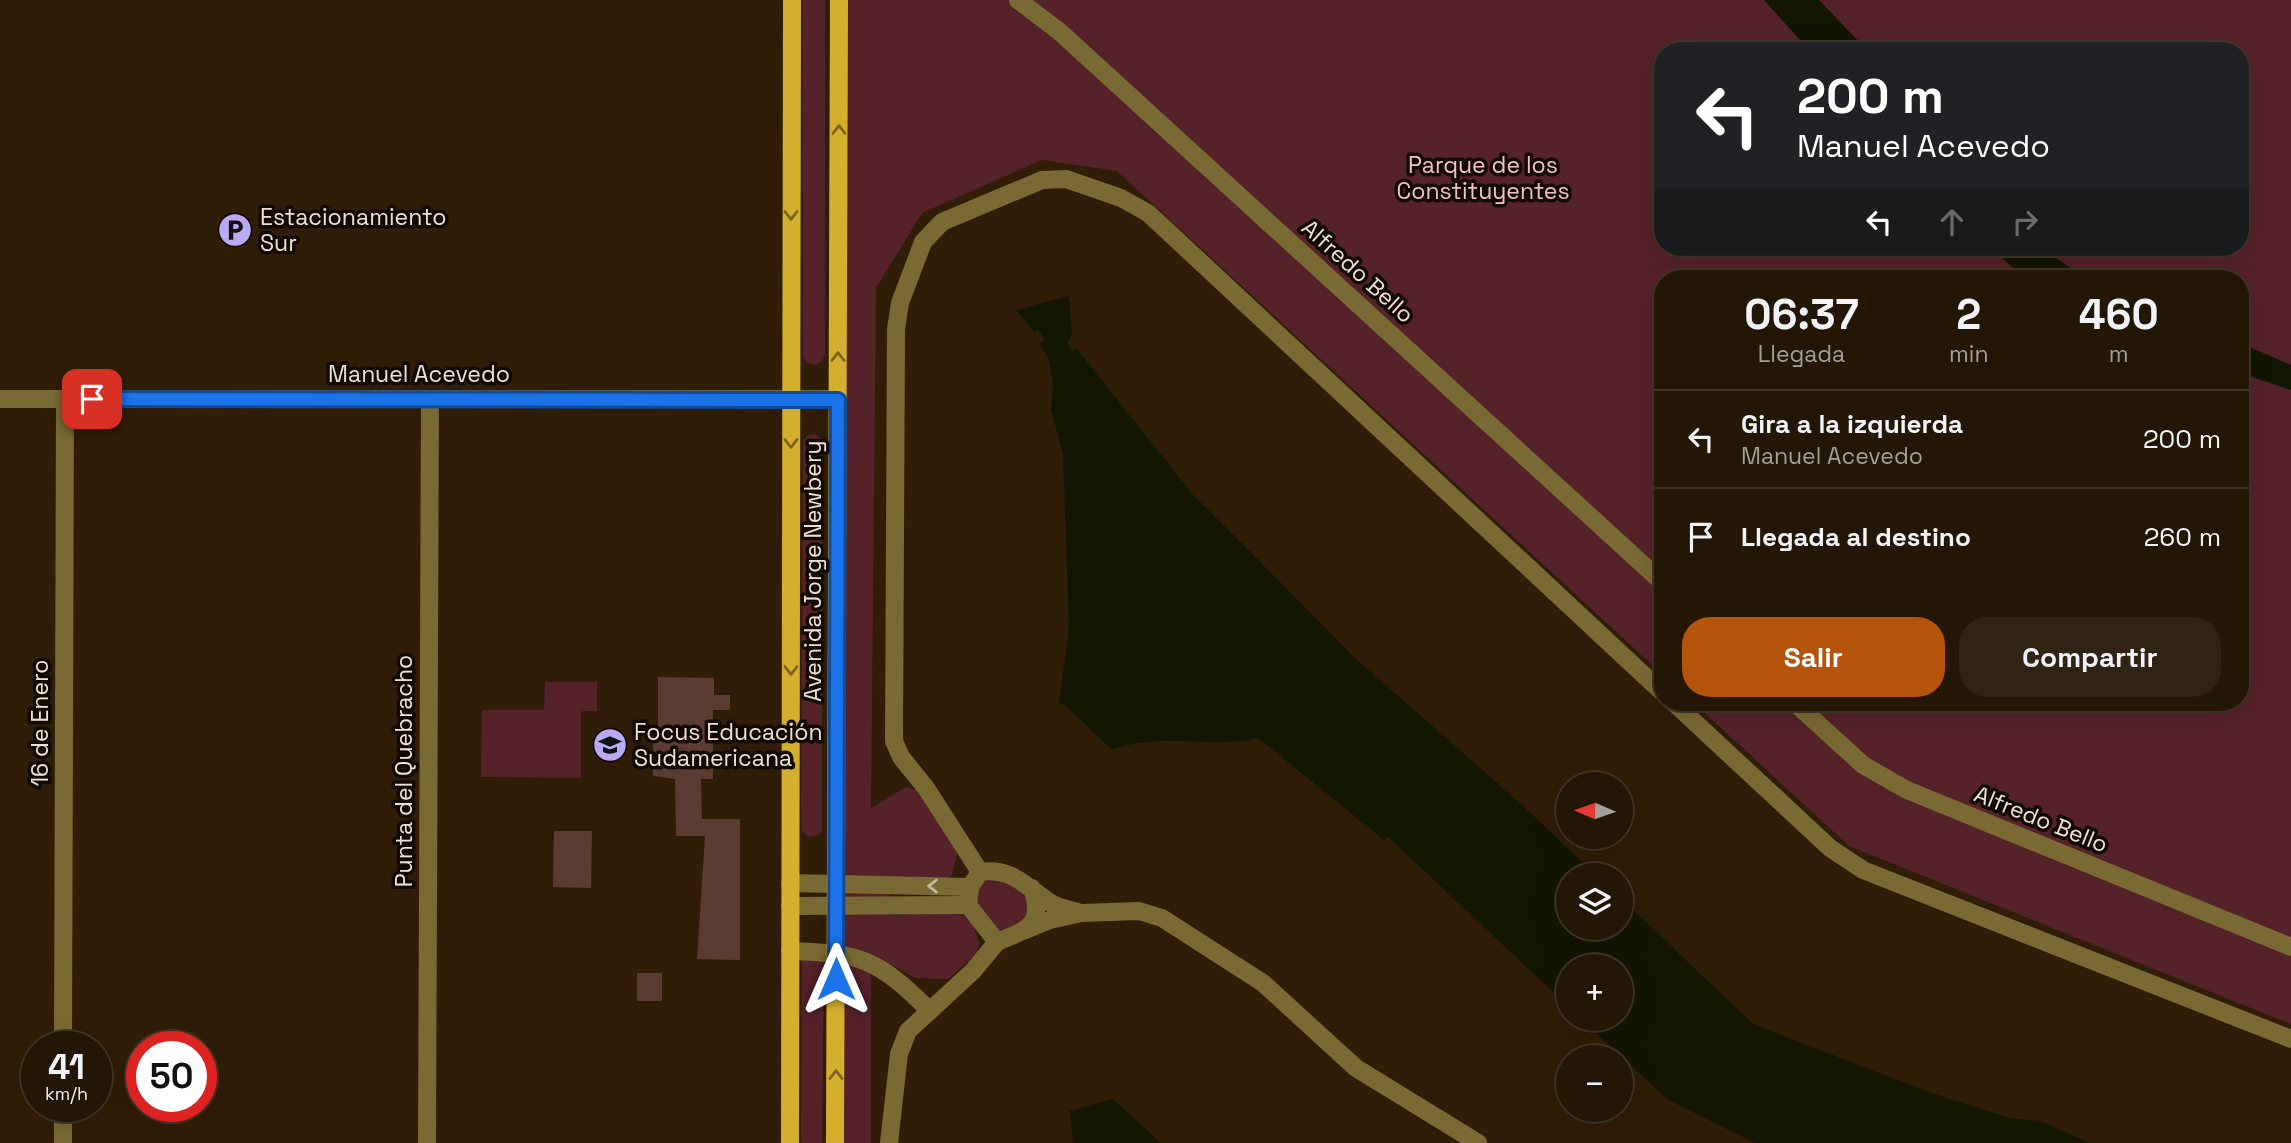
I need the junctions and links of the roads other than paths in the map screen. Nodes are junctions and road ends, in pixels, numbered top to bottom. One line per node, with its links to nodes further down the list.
1 (792, 0): 7 (main road, Avenida Jorge Newbery, one-way to 7)
2 (839, 0): 8 (main road, Avenida Jorge Newbery, one-way to 2)
3 (1018, 0): 9 (street, Alfredo Bello)
4 (0, 399): 5 (street, Manuel Acevedo)
5 (65, 399): 6 (street, Manuel Acevedo); 27 (street, 16 de Enero)
6 (430, 399): 7 (street, Manuel Acevedo); 31 (street, Punta del Quebracho)
7 (791, 399): 8 (street, Manuel Acevedo); 14 (main road, Avenida Jorge Newbery, one-way to 14)
8 (838, 400): 15 (main road, Avenida Jorge Newbery)
9 (1654, 575)
10 (1654, 685): 13 (street)
11 (1683, 711): 28 (street)
12 (1804, 711): 23 (street, Alfredo Bello)
13 (975, 880): 15 (street, one-way to 15); 16 (street); 17 (street)
14 (790, 883): 15 (street); 18 (main road, Avenida Jorge Newbery)
15 (836, 884): 19 (main road, Avenida Jorge Newbery)
16 (1032, 888): 20 (street); 21 (street)
17 (968, 905): 19 (street); 22 (street)
18 (790, 906): 19 (street); 24 (main road, Avenida Jorge Newbery)
19 (836, 906): 25 (main road, Avenida Jorge Newbery)
20 (1081, 913): 21 (street); 35 (street)
21 (1023, 931): 22 (street)
22 (997, 942): 26 (street)
23 (2291, 947)
24 (790, 951): 25 (street); 32 (main road, Avenida Jorge Newbery)
25 (836, 952): 26 (street); 33 (main road, Avenida Jorge Newbery, one-way to 25)
26 (929, 1010): 34 (street)
27 (63, 1031)
28 (2291, 1039)
29 (63, 1122): 30 (street)
30 (63, 1143)
31 (427, 1143)
32 (790, 1143)
33 (835, 1143)
34 (890, 1143)
35 (1478, 1143)

